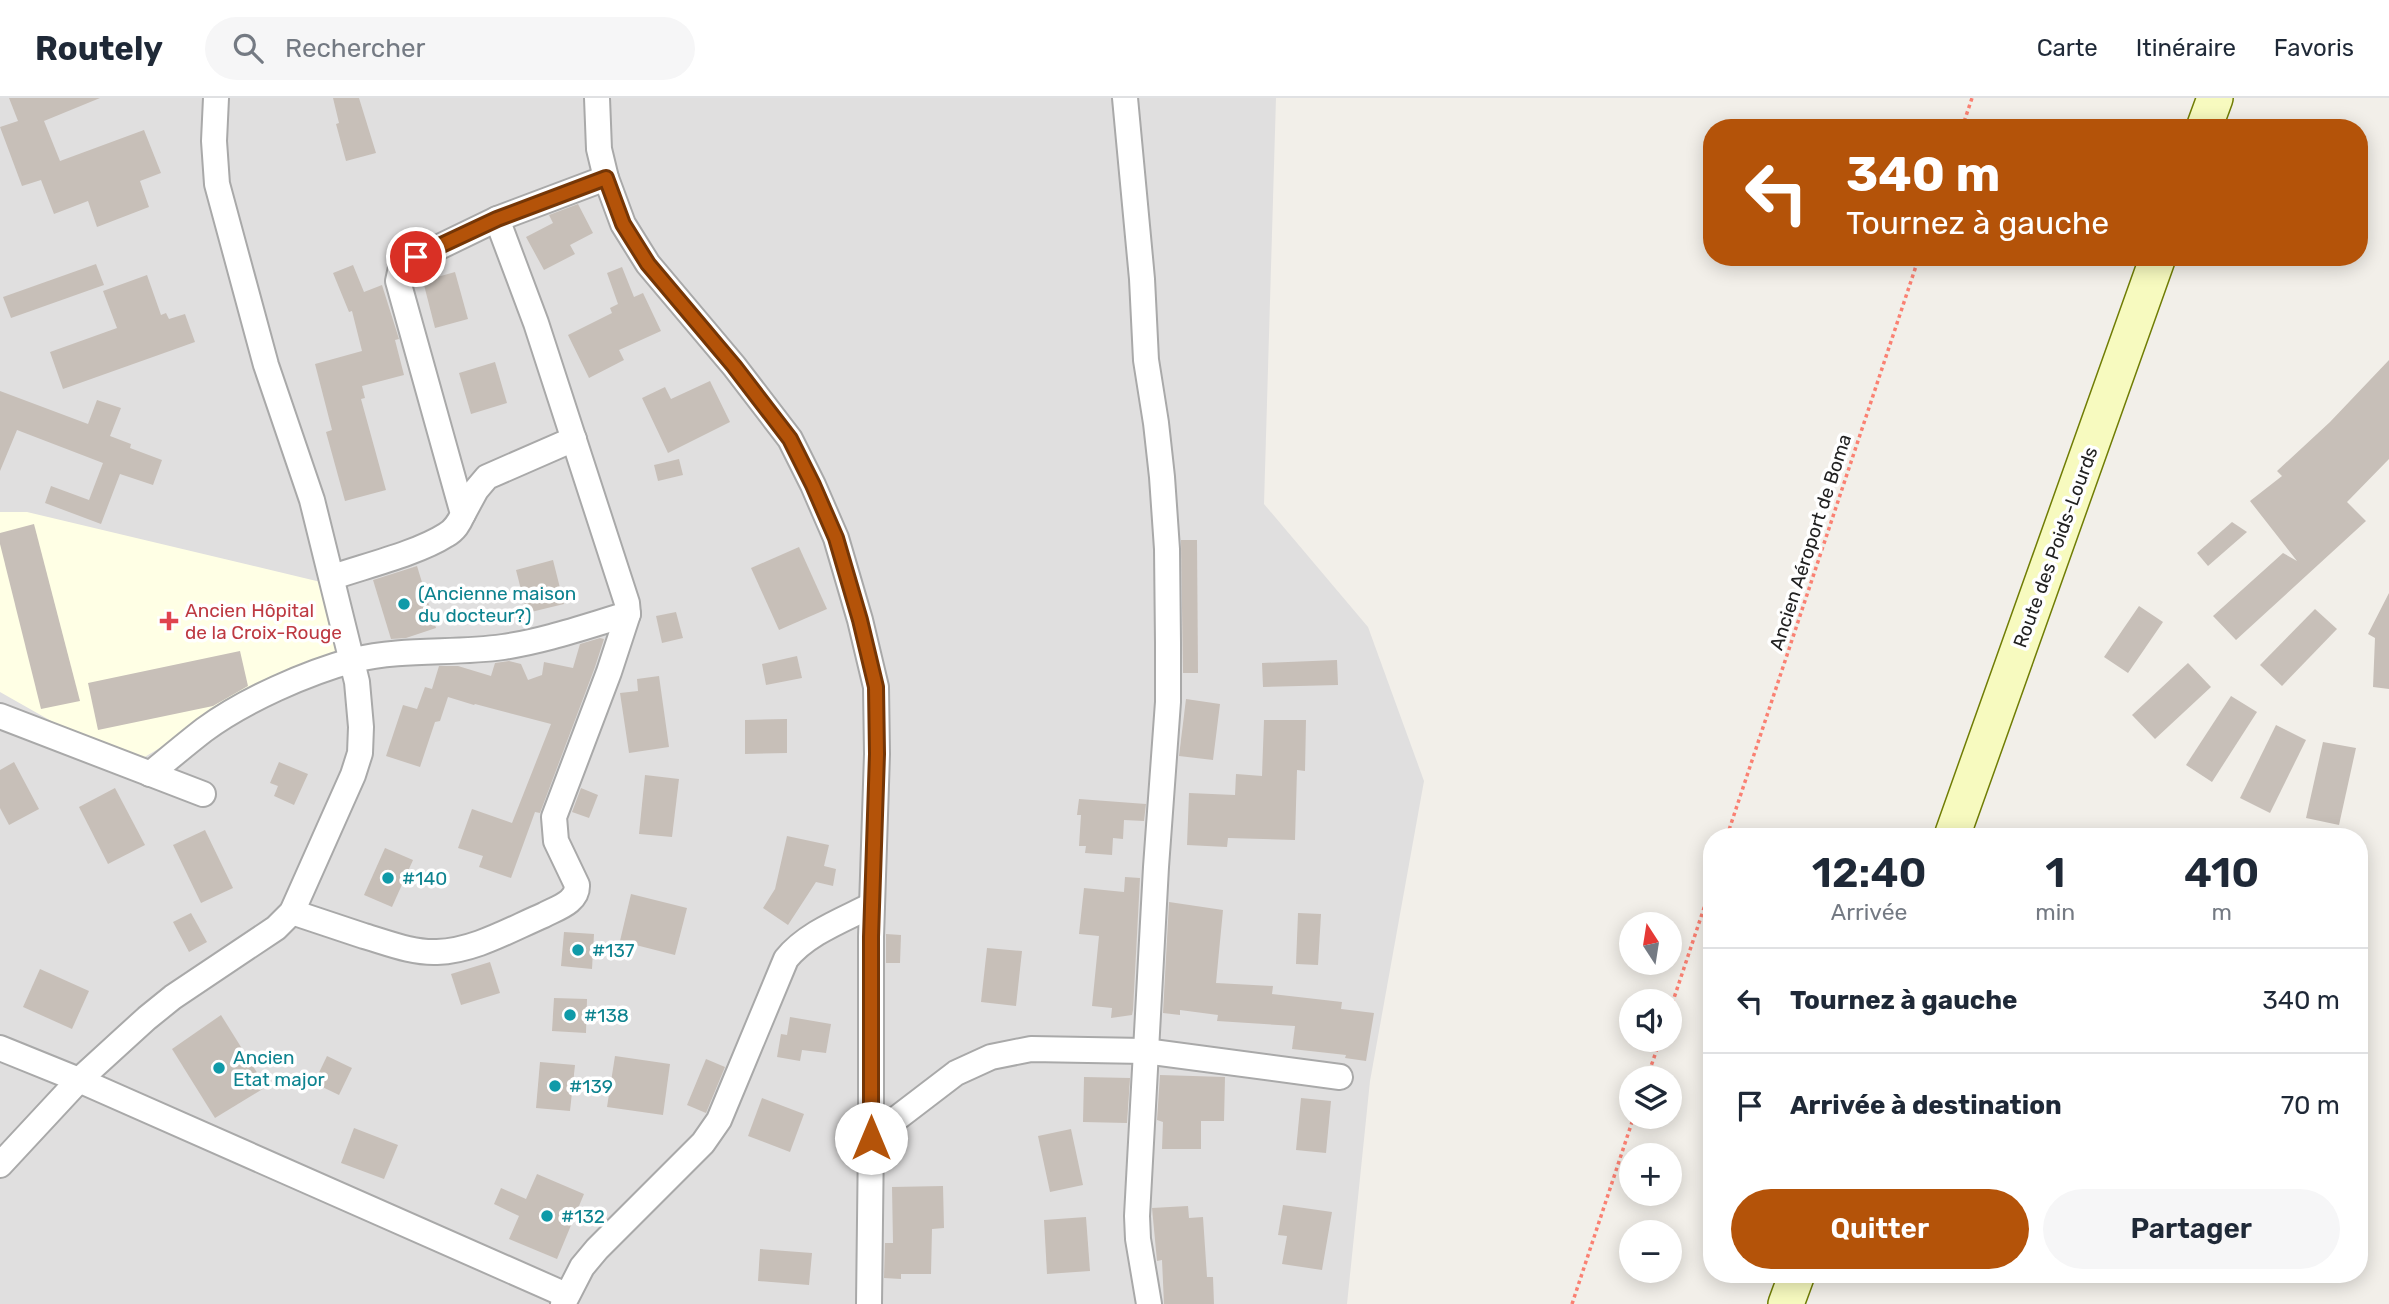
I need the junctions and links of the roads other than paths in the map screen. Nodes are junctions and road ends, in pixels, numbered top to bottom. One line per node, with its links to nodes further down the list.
1 (216, 98): 11 (street)
2 (597, 98): 6 (street)
3 (1125, 98): 21 (street)
4 (2215, 98): 5 (street)
5 (2207, 119)
6 (606, 178): 7 (street); 18 (street)
7 (497, 219): 9 (street); 10 (street)
8 (2155, 266): 17 (street, Route des Poids-Lourds)
9 (574, 439): 10 (street); 12 (street)
10 (463, 514): 11 (street)
11 (333, 577): 13 (street)
12 (628, 614): 13 (street); 19 (street)
13 (352, 661): 15 (street); 19 (street)
14 (0, 716): 15 (street)
15 (150, 774): 16 (street)
16 (203, 794)
17 (1955, 828)
18 (872, 905): 24 (street); 27 (street)
19 (292, 912): 23 (street)
20 (0, 1048): 23 (street)
21 (1145, 1051): 22 (street); 24 (street); 29 (street)
22 (1340, 1077)
23 (79, 1080): 25 (street); 27 (street)
24 (871, 1138): 28 (street)
25 (0, 1165)
26 (1794, 1283): 30 (street)
27 (564, 1300)
28 (869, 1304)
29 (1149, 1304)
30 (1786, 1304)

